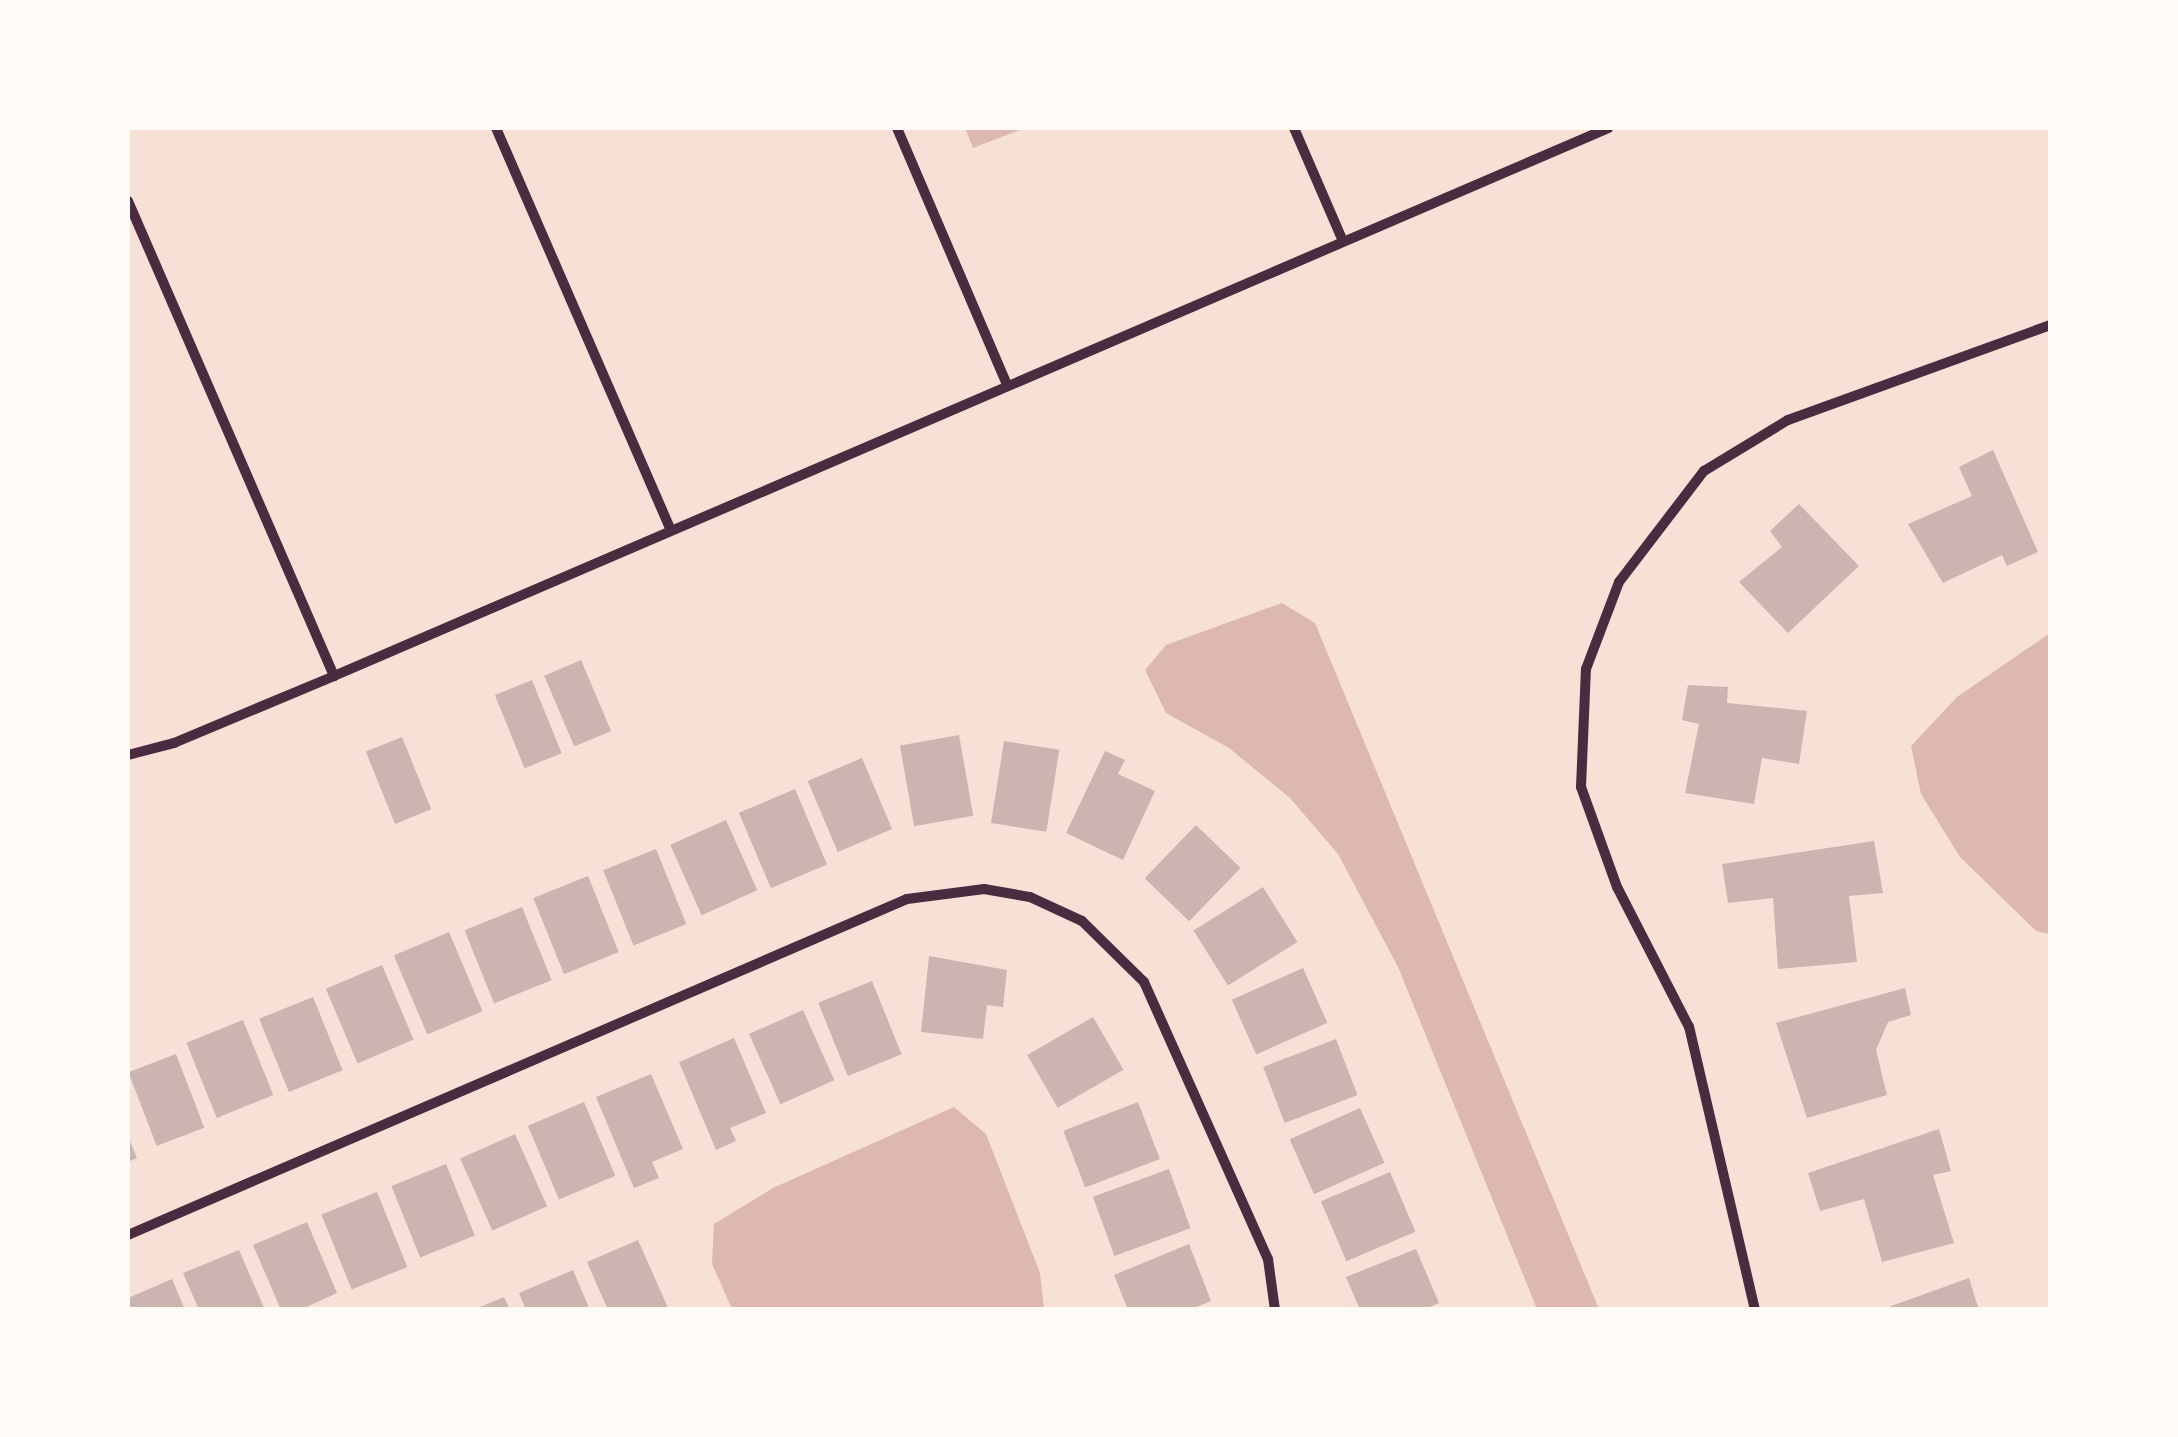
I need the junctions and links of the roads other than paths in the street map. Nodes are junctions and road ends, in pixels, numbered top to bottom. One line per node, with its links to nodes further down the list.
1 (496, 128): 9 (street)
2 (897, 128): 8 (street)
3 (1294, 128): 6 (street)
4 (1608, 128): 6 (street)
5 (128, 200): 10 (street)
6 (1343, 241): 8 (street)
7 (2050, 325): 14 (street)
8 (1007, 385): 9 (street)
9 (671, 530): 10 (street)
10 (334, 676): 11 (street)
11 (128, 756)
12 (128, 1235): 13 (street)
13 (1275, 1310)
14 (1755, 1310)

